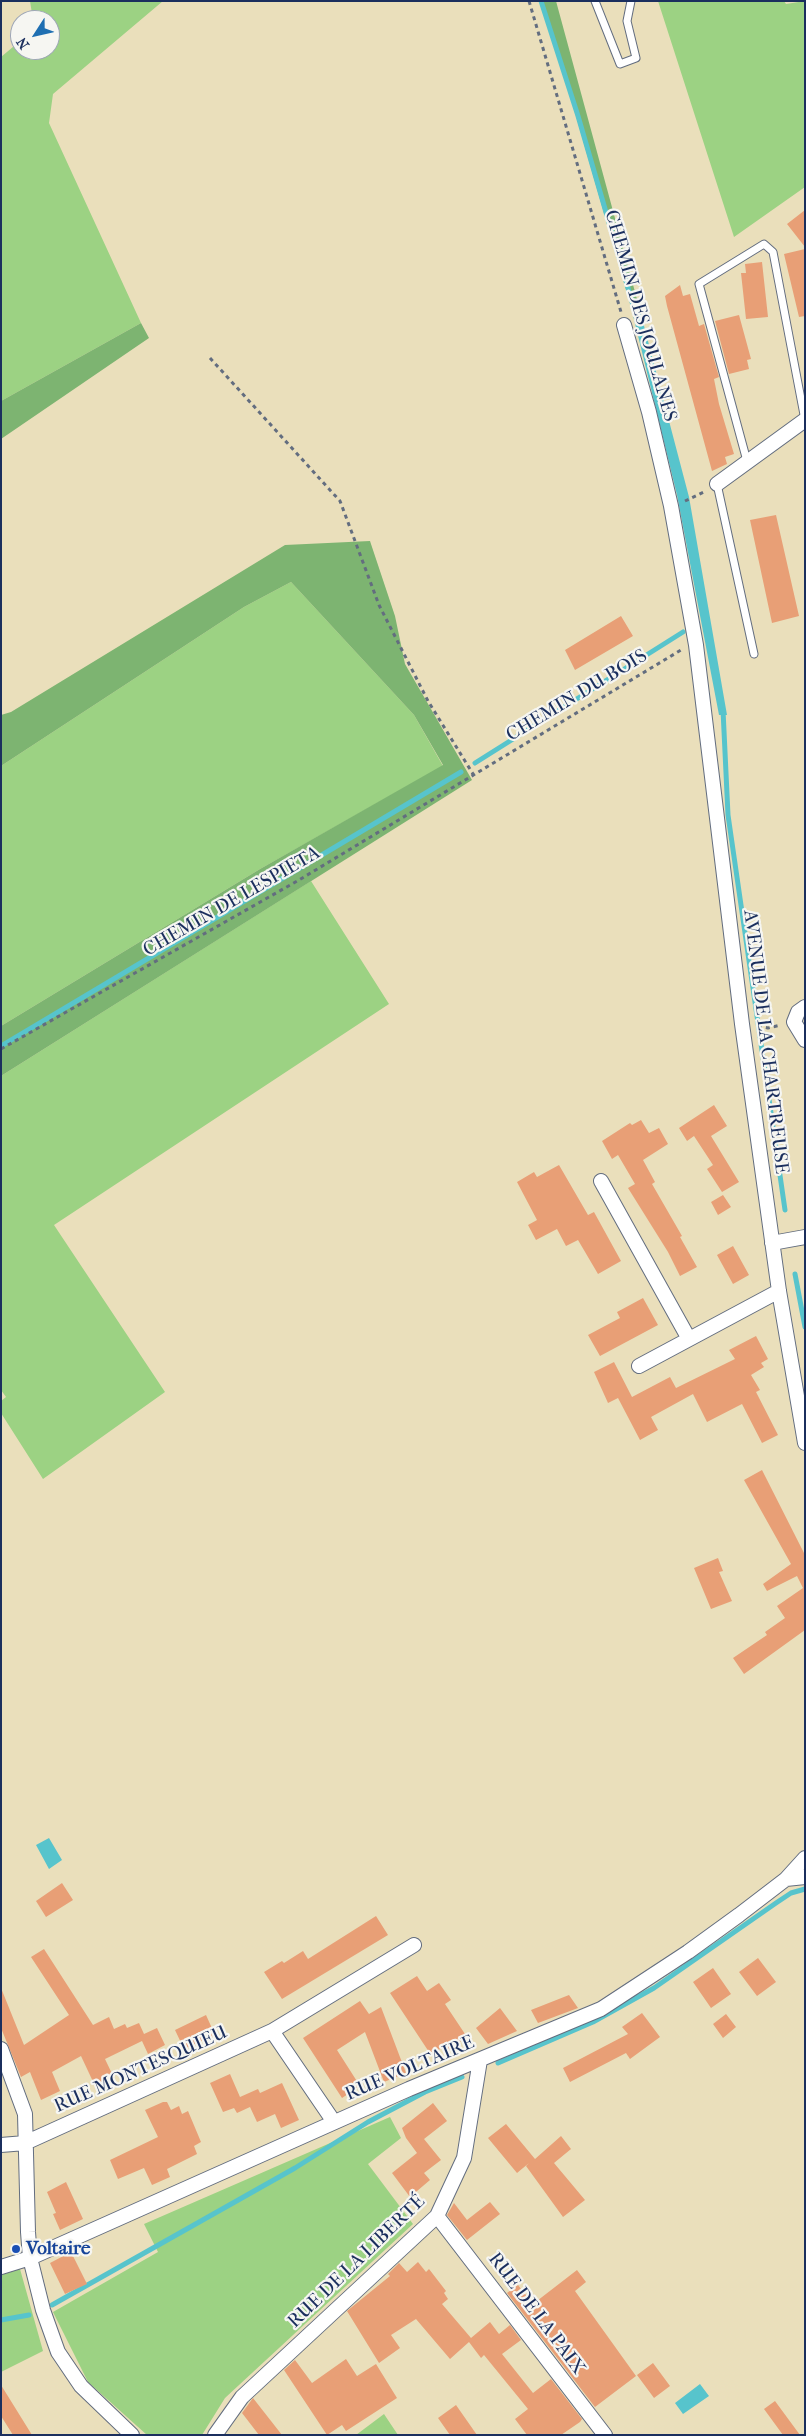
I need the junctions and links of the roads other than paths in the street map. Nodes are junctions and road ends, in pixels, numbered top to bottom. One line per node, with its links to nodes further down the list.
1 (595, 1): 2 (lane)
2 (631, 1)
3 (624, 325): 7 (street, CHEMIN DES JOULANES)
4 (805, 420): 5 (street); 5 (lane)
5 (748, 461): 6 (street)
6 (717, 484): 8 (lane)
7 (696, 645): 13 (street, AVENUE DE LA CHARTREUSE)
8 (754, 654)
9 (805, 1007): 10 (street)
10 (805, 1040)
11 (601, 1181): 15 (street)
12 (805, 1237): 13 (street)
13 (772, 1243): 14 (street, AVENUE DE LA CHARTREUSE)
14 (779, 1291): 15 (street); 17 (street, AVENUE DE LA CHARTREUSE)
15 (689, 1339): 16 (street)
16 (639, 1366)
17 (805, 1443)
18 (805, 1858): 20 (street, RUE VOLTAIRE)
19 (805, 1877): 20 (street)
20 (786, 1879): 24 (street, RUE VOLTAIRE)
21 (414, 1945): 22 (street, RUE MONTESQUIEU)
22 (272, 2031): 25 (street); 26 (street, RUE MONTESQUIEU)
23 (1, 2049): 26 (street)
24 (480, 2060): 25 (street, RUE VOLTAIRE); 28 (street, RUE DE LA LIBERTÉ)
25 (334, 2122): 29 (street, RUE VOLTAIRE)
26 (24, 2143): 27 (street, RUE MONTESQUIEU); 29 (street)
27 (1, 2145)
28 (437, 2216): 32 (street, RUE DE LA LIBERTÉ); 33 (street, RUE DE LA PAIX)
29 (30, 2258): 30 (street, RUE VOLTAIRE); 31 (street)
30 (1, 2267)
31 (132, 2435)
32 (215, 2435)
33 (605, 2435)

